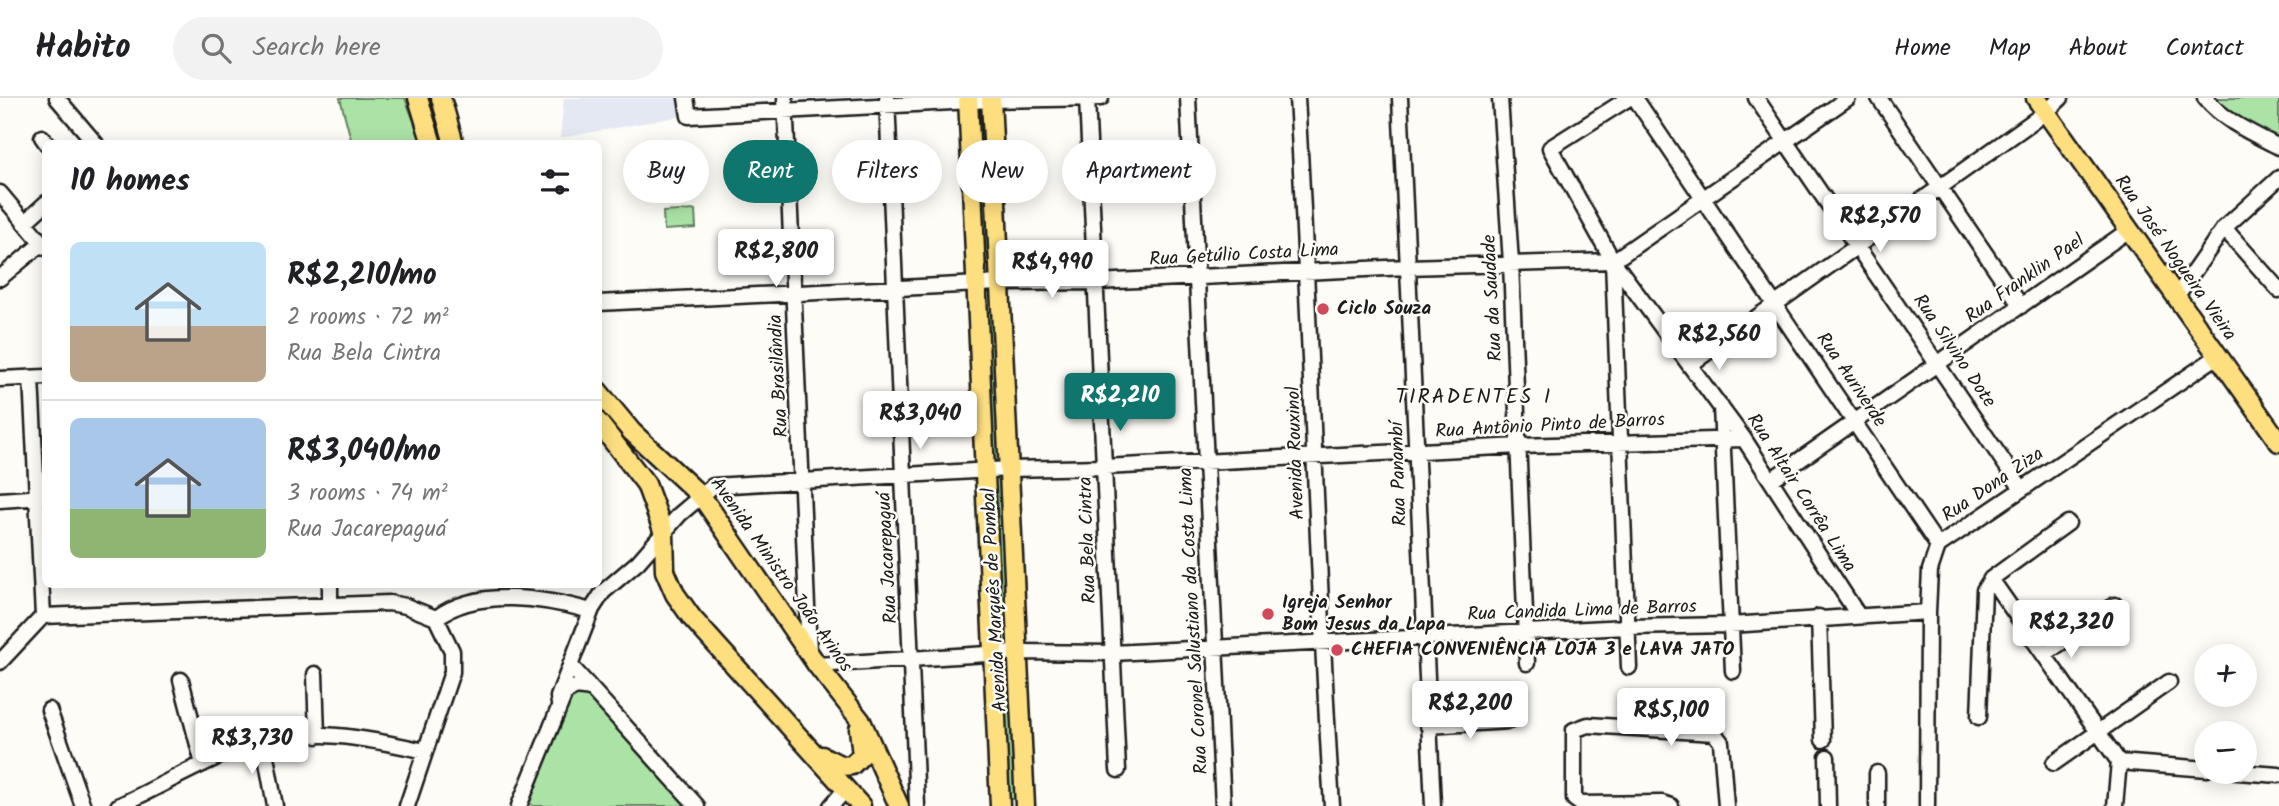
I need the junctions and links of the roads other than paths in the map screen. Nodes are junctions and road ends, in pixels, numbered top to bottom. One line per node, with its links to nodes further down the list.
1 (57, 98): 25 (street)
2 (418, 98): 26 (main road)
3 (441, 98): 27 (main road)
4 (686, 98): 21 (street)
5 (1087, 98): 6 (street); 19 (street); 49 (street, Rua Bela Cintra)
6 (1101, 98)
7 (1188, 98): 47 (street, Rua Coronel Salustiano da Costa Lima)
8 (1297, 98): 44 (street, Avenida Rouxinol)
9 (1400, 98): 43 (street, Rua Panambí)
10 (1500, 98): 42 (street, Rua da Saudade)
11 (1629, 98): 41 (street, Rua Altair Corrêa Lima)
12 (1635, 98): 33 (street, Rua Auriverde)
13 (1756, 98): 28 (street, Rua Silvino Dote)
14 (1848, 98): 28 (street)
15 (1879, 98): 31 (street)
16 (2061, 98): 22 (street)
17 (2206, 98): 29 (street)
18 (968, 99): 19 (street); 20 (street); 23 (main road, Avenida Marquês de Pombal)
19 (991, 99): 24 (main road, Avenida Marquês de Pombal)
20 (887, 101): 21 (street); 50 (street, Rua Jacarepaguá)
21 (785, 104): 52 (street, Rua Brasilândia)
22 (2041, 105): 31 (street); 37 (main road, Rua José Nogueira Vieira)
23 (969, 121): 24 (main road); 46 (main road, Avenida Marquês de Pombal)
24 (992, 122): 45 (main road, Avenida Marquês de Pombal)
25 (93, 140)
26 (431, 140)
27 (453, 140)
28 (1787, 143): 33 (street); 40 (street, Rua Silvino Dote)
29 (2279, 147)
30 (2279, 178): 36 (street)
31 (1941, 189): 40 (street); 57 (street)
32 (0, 193): 35 (street)
33 (1704, 200): 41 (street); 55 (street, Rua Auriverde)
34 (42, 207): 35 (street)
35 (24, 223): 38 (street)
36 (2224, 228): 51 (street); 53 (street)
37 (2129, 230): 53 (main road, Rua José Nogueira Vieira); 57 (street, Rua Franklin Pael)
38 (42, 245)
39 (42, 247): 48 (street)
40 (1860, 247): 55 (street); 61 (street, Rua Silvino Dote)
41 (1613, 261): 42 (street, Rua Getúlio Costa Lima); 60 (street, Rua Altair Corrêa Lima); 72 (street)
42 (1511, 263): 43 (street, Rua Getúlio Costa Lima); 74 (street, Rua da Saudade)
43 (1407, 267): 44 (street, Rua Getúlio Costa Lima); 75 (street, Rua Panambí)
44 (1308, 271): 47 (street, Rua Getúlio Costa Lima); 76 (street, Avenida Rouxinol)
45 (1000, 276): 46 (main road); 49 (street, Rua Getúlio Costa Lima); 56 (main road, Avenida Marquês de Pombal)
46 (977, 277): 50 (street); 58 (main road, Avenida Marquês de Pombal)
47 (1197, 277): 49 (street, Rua Getúlio Costa Lima); 77 (street, Rua Coronel Salustiano da Costa Lima)
48 (0, 278)
49 (1096, 282): 80 (street, Rua Bela Cintra)
50 (895, 288): 52 (street); 81 (street, Rua Jacarepaguá)
51 (2279, 290)
52 (794, 293): 54 (street); 82 (street, Rua Brasilândia)
53 (2176, 297): 59 (main road, Rua José Nogueira Vieira)
54 (602, 303)
55 (1775, 303): 60 (street); 67 (street, Rua Auriverde)
56 (1001, 305): 58 (main road); 78 (main road, Avenida Marquês de Pombal)
57 (2021, 306): 61 (street, Rua Franklin Pael)
58 (978, 307): 79 (main road, Avenida Marquês de Pombal)
59 (2218, 356): 73 (main road, Rua José Nogueira Vieira); 84 (street, Rua Dona Ziza)
60 (1691, 363): 65 (street, Rua Altair Corrêa Lima)
61 (1939, 363): 67 (street, Rua Franklin Pael); 84 (street, Rua Silvino Dote)
62 (38, 378): 63 (street); 88 (street)
63 (0, 379)
64 (602, 396): 66 (main road, Avenida Ministro João Arinos)
65 (1721, 406): 70 (street); 71 (street, Rua Altair Corrêa Lima)
66 (617, 414): 68 (main road); 87 (main road, Avenida Ministro João Arinos)
67 (1855, 420): 83 (street, Rua Franklin Pael); 92 (street, Rua Auriverde)
68 (602, 425)
69 (602, 429): 91 (main road)
70 (1722, 438): 71 (street, Rua Antônio Pinto de Barros); 72 (street, Rua Antônio Pinto de Barros); 105 (street)
71 (1744, 439): 83 (street, Rua Altair Corrêa Lima)
72 (1621, 442): 74 (street, Rua Antônio Pinto de Barros); 106 (street)
73 (2279, 442)
74 (1520, 446): 75 (street, Rua Antônio Pinto de Barros); 107 (street, Rua da Saudade)
75 (1418, 452): 76 (street, Rua Antônio Pinto de Barros); 108 (street, Rua Panambí)
76 (1316, 456): 77 (street, Rua Antônio Pinto de Barros); 109 (street, Avenida Rouxinol)
77 (1206, 462): 80 (street, Rua Antônio Pinto de Barros); 112 (street, Rua Coronel Salustiano da Costa Lima)
78 (1009, 463): 79 (main road); 80 (street, Rua Antônio Pinto de Barros); 85 (main road, Avenida Marquês de Pombal)
79 (986, 464): 81 (street); 86 (main road, Avenida Marquês de Pombal)
80 (1104, 467): 113 (street, Rua Bela Cintra)
81 (904, 474): 82 (street); 115 (street, Rua Jacarepaguá)
82 (803, 479): 87 (street); 116 (street, Rua Brasilândia)
83 (1771, 480): 101 (street, Rua Altair Corrêa Lima)
84 (2022, 489): 92 (street, Rua Dona Ziza)
85 (1010, 491): 86 (main road); 110 (main road, Avenida Marquês de Pombal)
86 (987, 494): 111 (main road, Avenida Marquês de Pombal)
87 (700, 495): 91 (street); 116 (main road, Avenida Ministro João Arinos)
88 (41, 497): 89 (street); 93 (street)
89 (0, 500)
90 (2068, 523): 94 (street)
91 (664, 533): 99 (street); 138 (main road)
92 (1938, 546): 100 (street, Rua Dona Ziza)
93 (42, 556)
94 (1991, 579): 114 (street); 131 (street)
95 (43, 588): 102 (street)
96 (330, 588): 97 (street)
97 (330, 604): 102 (street); 104 (street)
98 (2115, 605): 114 (street)
99 (591, 611): 104 (street); 119 (street)
100 (1928, 612): 101 (street, Rua Candida Lima de Barros); 171 (street, Rua Dona Ziza)
101 (1858, 615): 103 (street, Rua Candida Lima de Barros)
102 (43, 616): 117 (street)
103 (1819, 617): 105 (street, Rua Candida Lima de Barros); 137 (street)
104 (436, 618): 139 (street)
105 (1730, 625): 106 (street, Rua Candida Lima de Barros); 121 (street)
106 (1627, 626): 107 (street, Rua Candida Lima de Barros); 120 (street)
107 (1526, 633): 108 (street, Rua Candida Lima de Barros); 118 (street, Rua da Saudade)
108 (1425, 636): 109 (street, Rua Candida Lima de Barros); 133 (street, Rua Panambí)
109 (1322, 643): 112 (street, Rua Candida Lima de Barros); 165 (street, Avenida Rouxinol)
110 (1018, 646): 111 (main road); 113 (street, Rua Candida Lima de Barros); 123 (main road, Avenida Marquês de Pombal)
111 (994, 647): 115 (street); 124 (main road, Avenida Marquês de Pombal)
112 (1215, 648): 113 (street, Rua Candida Lima de Barros); 164 (street, Rua Coronel Salustiano da Costa Lima)
113 (1112, 653): 146 (street, Rua Bela Cintra)
114 (2045, 654): 134 (street)
115 (912, 657): 116 (street); 161 (street, Rua Jacarepaguá)
116 (813, 658): 128 (main road, Avenida Ministro João Arinos)
117 (0, 662)
118 (1527, 663)
119 (570, 665): 127 (street); 129 (street)
120 (1629, 667)
121 (1733, 671)
122 (315, 674): 135 (street)
123 (1019, 676): 124 (main road); 163 (main road, Avenida Marquês de Pombal)
124 (996, 677): 162 (main road, Avenida Marquês de Pombal)
125 (181, 680): 144 (street)
126 (2169, 682): 134 (street)
127 (591, 689): 129 (street); 157 (street)
128 (844, 698): 140 (main road); 160 (main road, Avenida Ministro João Arinos)
129 (559, 704): 152 (street)
130 (49, 710): 153 (street)
131 (1979, 717)
132 (1509, 720): 133 (street)
133 (1427, 726): 166 (street, Rua Panambí)
134 (2101, 732): 142 (street); 143 (street)
135 (317, 736): 136 (street); 139 (street)
136 (262, 740): 144 (street); 155 (street)
137 (1823, 740)
138 (806, 744): 140 (main road); 150 (main road)
139 (425, 751): 156 (street)
140 (862, 755): 150 (main road)
141 (1827, 757): 169 (street)
142 (2119, 762): 145 (street); 172 (street)
143 (2054, 763)
144 (203, 764): 151 (street)
145 (2194, 768)
146 (1118, 770)
147 (1877, 773): 170 (street)
148 (2257, 773): 149 (street)
149 (2279, 775)
150 (846, 789): 158 (street); 159 (main road)
151 (144, 801): 154 (street)
152 (521, 805)
153 (83, 806)
154 (118, 806)
155 (275, 806)
156 (407, 806)
157 (697, 806)
158 (831, 806)
159 (862, 806)
160 (898, 806)
161 (916, 806)
162 (1000, 806)
163 (1025, 806)
164 (1223, 806)
165 (1332, 806)
166 (1433, 806)
167 (1671, 806): 168 (street)
168 (1726, 806)
169 (1828, 806)
170 (1877, 806)
171 (1927, 806)
172 (2115, 806)

